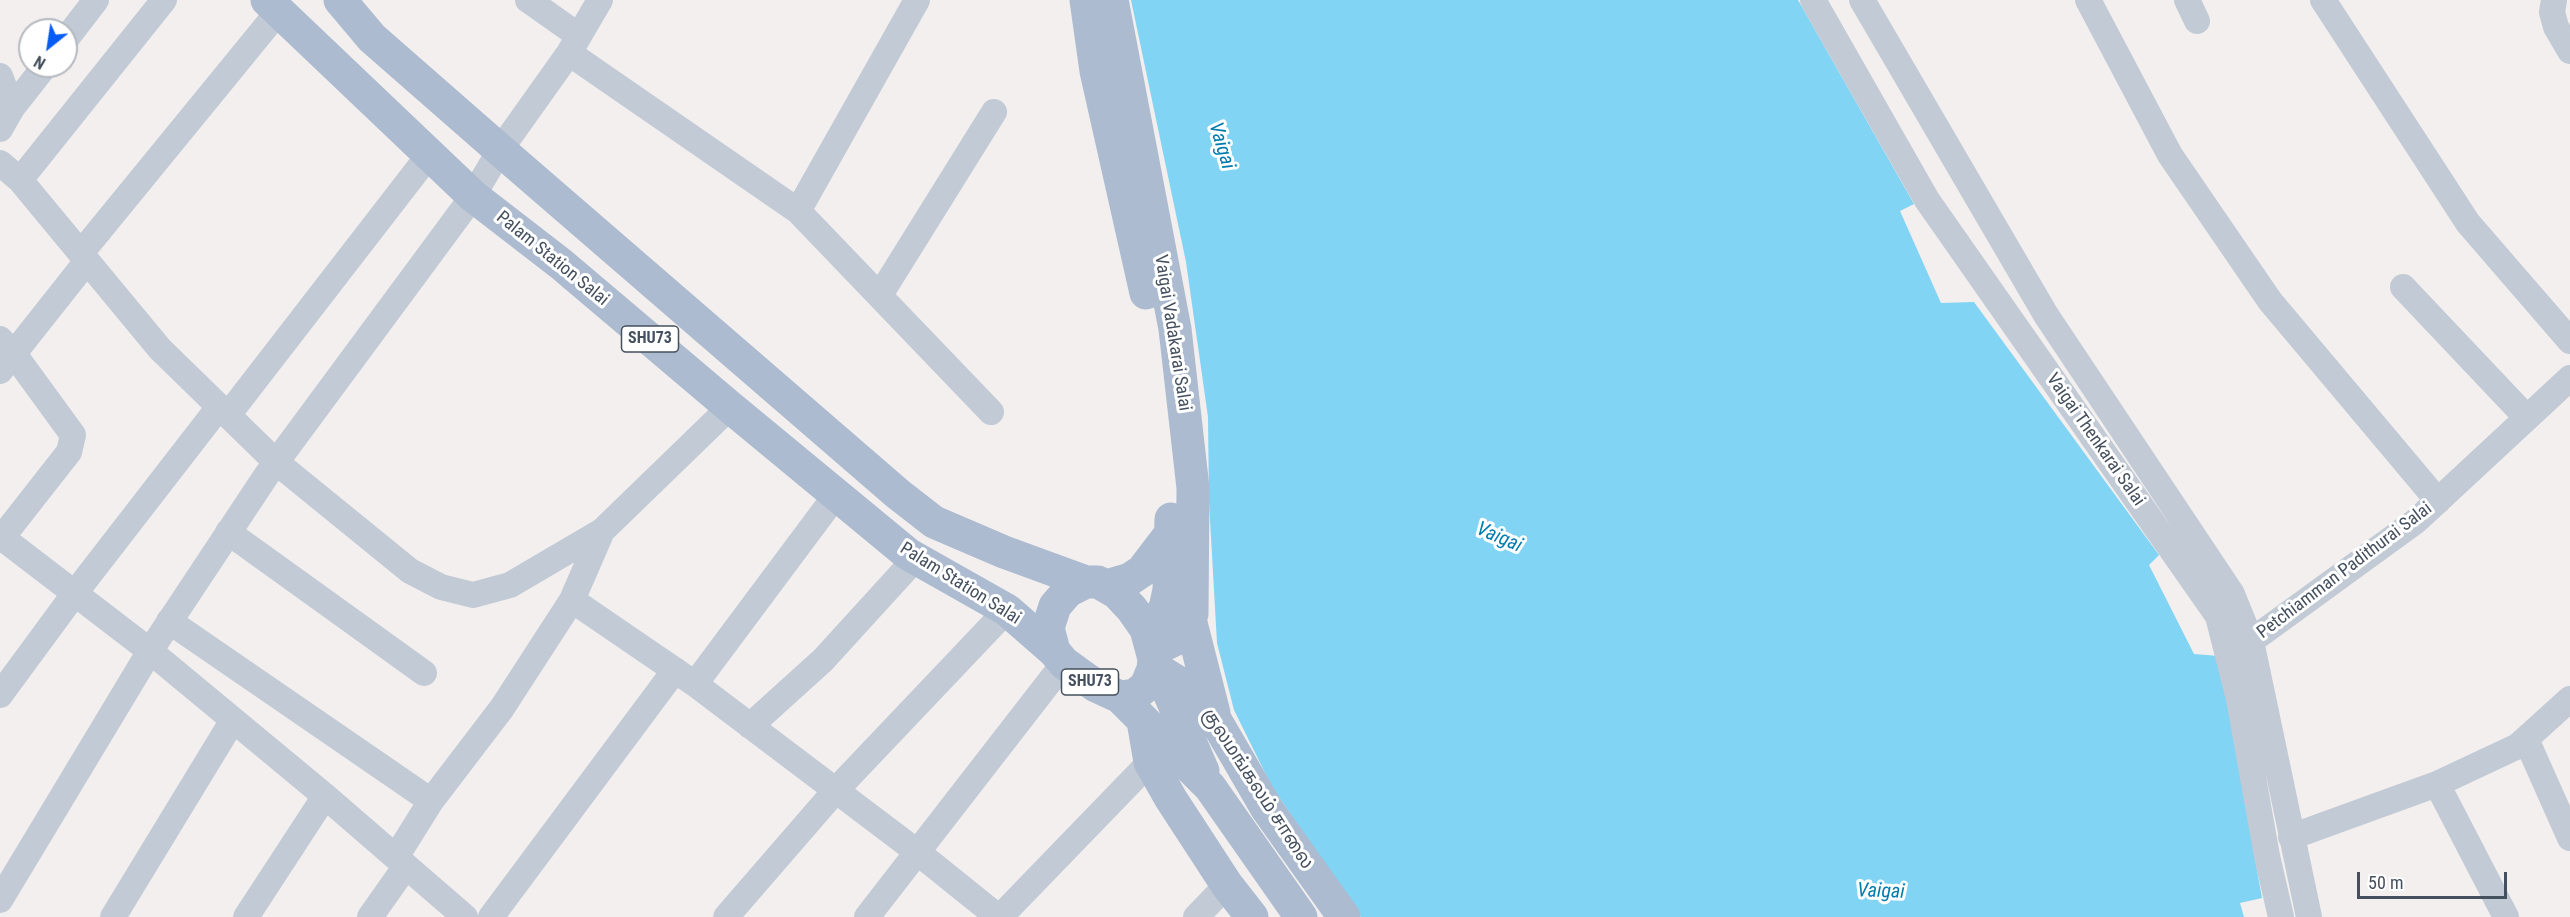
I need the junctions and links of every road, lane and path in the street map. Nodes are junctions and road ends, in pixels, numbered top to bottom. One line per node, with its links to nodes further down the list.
1 (96, 0): 15 (street)
2 (164, 0): 25 (street)
3 (340, 0): 22 (main road, SHU73)
4 (528, 0): 16 (street)
5 (600, 0): 16 (street)
6 (918, 0): 27 (street)
7 (1086, 0): 43 (main road, Vaigai Vadakarai Salai)
8 (1112, 0): 50 (main road, Vaigai Vadakarai Salai)
9 (1814, 0): 90 (street, Vaigai Thenkarai Salai)
10 (1862, 0): 52 (street, Vaigai Thenkarai Salai)
11 (2088, 0): 40 (street)
12 (2323, 0): 31 (street)
13 (2554, 0): 17 (street)
14 (273, 6): 23 (main road, Palam Station Salai / SHU73); 28 (street)
15 (78, 23)
16 (574, 45): 22 (street); 27 (street)
17 (2570, 51)
18 (0, 76): 21 (street)
19 (36, 78): 21 (street)
20 (994, 112): 30 (street)
21 (6, 119)
22 (500, 150): 26 (street); 46 (main road, SHU73)
23 (429, 155): 26 (main road, Palam Station Salai / SHU73); 35 (street)
24 (0, 162): 25 (street)
25 (20, 180): 28 (street)
26 (473, 196): 34 (main road, Palam Station Salai / SHU73); 38 (street)
27 (798, 211): 30 (street)
28 (84, 257): 32 (street); 35 (street)
29 (2403, 287): 37 (street)
30 (880, 296): 36 (street)
31 (2570, 341)
32 (5, 355): 44 (street)
33 (2570, 378): 37 (street, Petchiamman Padithurai Salai)
34 (729, 407): 39 (main road, Palam Station Salai / SHU73); 41 (street)
35 (223, 411): 38 (street); 47 (street)
36 (991, 412)
37 (2527, 418): 40 (street, Petchiamman Padithurai Salai)
38 (276, 462): 41 (street); 42 (street)
39 (836, 495): 45 (main road, Palam Station Salai / SHU73); 57 (street)
40 (2438, 501): 52 (street, Petchiamman Padithurai Salai)
41 (602, 531): 48 (street)
42 (228, 532): 51 (street); 56 (street)
43 (1170, 533): 46 (main road); 54 (main road, Vaigai Vadakarai Salai)
44 (1, 538): 47 (street)
45 (916, 558): 49 (main road, Palam Station Salai / SHU73); 64 (street)
46 (1096, 584): 54 (main road, SHU73); 55 (main road, SHU73)
47 (75, 593): 53 (street); 58 (street)
48 (572, 600): 57 (street); 71 (street)
49 (1007, 610): 55 (main road, Palam Station Salai / SHU73); 69 (street)
50 (1190, 619): 54 (main road); 63 (main road, Vaigai Vadakarai Salai)
51 (169, 621): 53 (street); 71 (street)
52 (2251, 641): 72 (street, Vaigai Thenkarai Salai)
53 (150, 651): 61 (street); 77 (street)
54 (1154, 654): 59 (main road, SHU73); 63 (main road, குலமங்கலம் சாலை); 68 (main road, SHU73)
55 (1059, 657): 59 (main road, SHU73); 74 (street)
56 (424, 673)
57 (685, 677): 64 (street); 82 (street)
58 (0, 695)
59 (1120, 697): 62 (main road, SHU73)
60 (2570, 699): 65 (street)
61 (233, 720): 70 (street); 78 (street)
62 (1143, 721): 66 (main road); 68 (main road, SHU73)
63 (1216, 721): 89 (main road, குலமங்கலம் சாலை)
64 (750, 726): 69 (street)
65 (2526, 740): 67 (street); 73 (street)
66 (1150, 762): 76 (main road); 85 (street)
67 (2437, 784): 72 (street); 92 (street)
68 (1209, 787): 88 (main road, SHU73)
69 (836, 790): 74 (street); 83 (street)
70 (325, 796): 75 (street); 79 (street)
71 (431, 801): 75 (street)
72 (2290, 837): 91 (street, Vaigai Thenkarai Salai)
73 (2570, 838)
74 (916, 851): 84 (street); 85 (street)
75 (401, 862): 80 (street); 81 (street)
76 (1227, 885): 86 (street); 87 (main road)
77 (0, 900)
78 (117, 915)
79 (246, 917)
80 (370, 917)
81 (465, 917)
82 (491, 917)
83 (726, 917)
84 (867, 917)
85 (999, 917)
86 (1196, 917)
87 (1252, 917)
88 (1301, 917)
89 (1344, 917)
90 (2281, 917)
91 (2309, 917)
92 (2506, 917)

